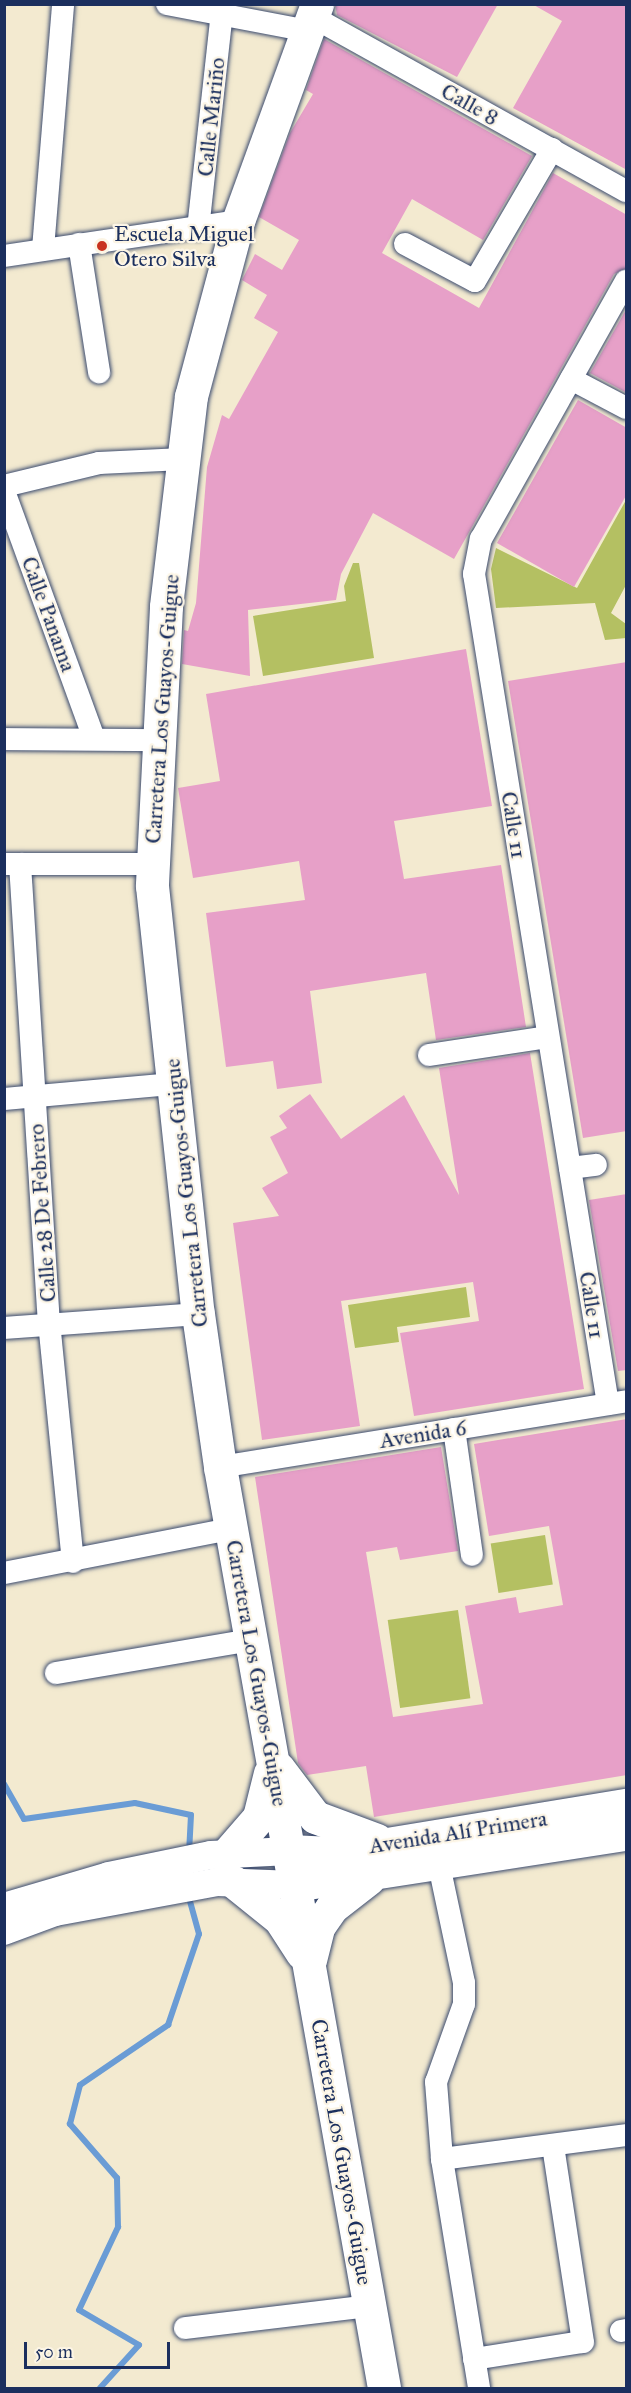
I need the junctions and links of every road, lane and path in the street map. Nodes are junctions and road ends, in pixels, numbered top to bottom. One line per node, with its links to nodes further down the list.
1 (63, 4): 11 (street)
2 (167, 4): 3 (street, Calle 8)
3 (222, 8): 4 (street, Calle 8); 8 (street, Calle Mariño)
4 (313, 18): 5 (street, Calle 8); 7 (main road, Carretera Los Guayos-Guigue)
5 (552, 149): 6 (street, Calle 8); 10 (street)
6 (627, 191)
7 (238, 221): 8 (street); 17 (main road, Carretera Los Guayos-Guigue)
8 (198, 230): 9 (street)
9 (79, 244): 11 (street); 14 (street)
10 (405, 244)
11 (42, 249): 12 (street)
12 (4, 256)
13 (627, 281): 15 (street, Calle 11)
14 (99, 372)
15 (571, 379): 16 (street); 25 (street, Calle 11)
16 (627, 408)
17 (183, 459): 18 (street); 22 (main road, Carretera Los Guayos-Guigue)
18 (4, 486)
19 (4, 491): 20 (street, Calle Panama)
20 (94, 738): 21 (street); 22 (street)
21 (4, 739)
22 (157, 740): 24 (main road, Carretera Los Guayos-Guigue)
23 (12, 864): 24 (street); 28 (street, Calle 28 De Febrero)
24 (152, 864): 27 (main road, Carretera Los Guayos-Guigue)
25 (548, 1037): 26 (street); 31 (street, Calle 11)
26 (429, 1055)
27 (173, 1084): 28 (street); 32 (main road, Carretera Los Guayos-Guigue)
28 (35, 1098): 29 (street); 33 (street, Calle 28 De Febrero)
29 (4, 1099)
30 (596, 1165): 31 (street)
31 (570, 1168): 35 (street, Calle 11)
32 (198, 1314): 33 (street); 37 (main road, Carretera Los Guayos-Guigue)
33 (49, 1322): 34 (street); 40 (street, Calle 28 De Febrero)
34 (4, 1328)
35 (617, 1402): 36 (street, Avenida 6)
36 (454, 1429): 37 (street, Avenida 6); 39 (street)
37 (220, 1467): 38 (main road, Carretera Los Guayos-Guigue)
38 (231, 1529): 40 (street); 42 (main road, Carretera Los Guayos-Guigue)
39 (472, 1555)
40 (73, 1562): 41 (street)
41 (4, 1574)
42 (251, 1640): 43 (street); 44 (main road, Carretera Los Guayos-Guigue)
43 (56, 1673)
44 (272, 1756): 47 (main road); 48 (main road, Carretera Los Guayos-Guigue); 50 (main road)
45 (627, 1805): 47 (main road, Avenida Alí Primera)
46 (627, 1834): 49 (main road, Avenida Alí Primera)
47 (396, 1842): 48 (main road, Avenida Alí Primera)
48 (289, 1851): 50 (street); 52 (main road, Carretera Los Guayos-Guigue)
49 (439, 1865): 51 (main road, Avenida Alí Primera); 59 (street)
50 (222, 1868): 52 (street); 53 (street); 56 (main road)
51 (383, 1874): 52 (main road, Avenida Alí Primera); 56 (main road)
52 (295, 1885): 56 (main road, Carretera Los Guayos-Guigue)
53 (111, 1888): 54 (street); 55 (street)
54 (4, 1907)
55 (4, 1931)
56 (309, 1964): 60 (main road, Carretera Los Guayos-Guigue)
57 (627, 2135): 58 (street)
58 (553, 2145): 59 (street); 62 (street)
59 (442, 2159): 62 (street)
60 (370, 2306): 61 (street); 63 (main road, Carretera Los Guayos-Guigue)
61 (185, 2328)
62 (474, 2359): 64 (street)
63 (384, 2388)
64 (479, 2388)

